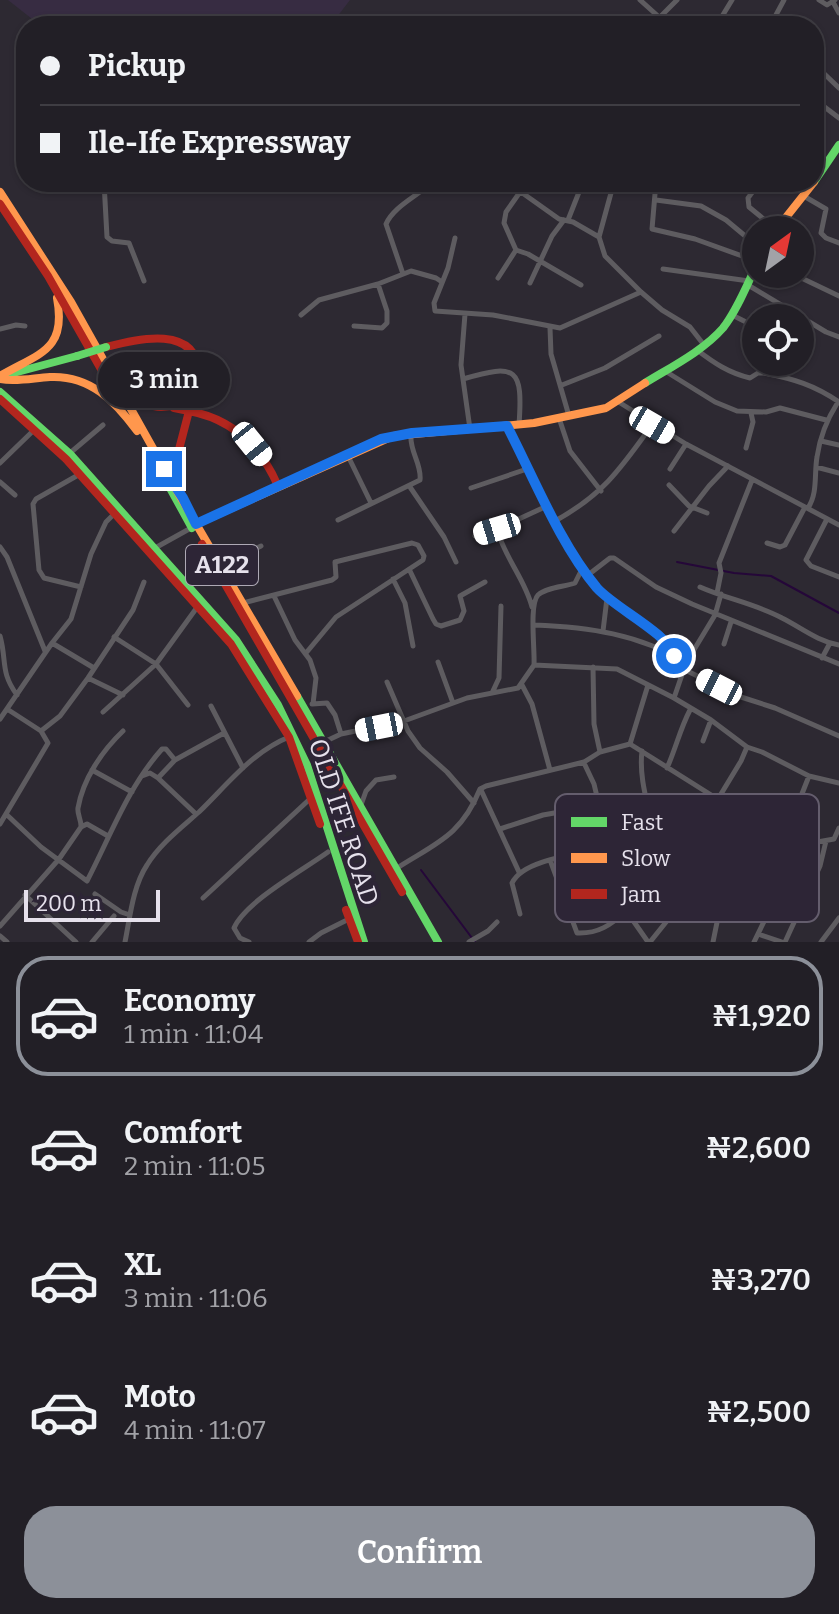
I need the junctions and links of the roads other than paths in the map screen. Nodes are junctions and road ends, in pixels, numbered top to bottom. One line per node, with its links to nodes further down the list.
1 (640, 0): 6 (street)
2 (677, 0): 7 (street)
3 (819, 0): 4 (street)
4 (834, 1): 5 (street)
5 (839, 13)
6 (657, 16)
7 (661, 16)
8 (824, 74): 9 (street)
9 (839, 88)
10 (839, 145): 11 (main road)
11 (824, 167)
12 (0, 192): 61 (main road, A122)
13 (105, 192): 38 (street)
14 (422, 192): 35 (street)
15 (521, 192): 26 (street); 31 (street)
16 (578, 192): 26 (street)
17 (611, 192): 28 (street)
18 (656, 192): 22 (street)
19 (752, 192): 24 (street)
20 (805, 192): 21 (main road)
21 (802, 195): 25 (main road); 30 (street)
22 (656, 200): 27 (street); 32 (street)
23 (0, 204): 36 (main road, A122)
24 (760, 216)
25 (787, 216)
26 (566, 219): 28 (street); 33 (street)
27 (742, 233)
28 (599, 237): 47 (street)
29 (455, 238): 39 (street)
30 (839, 243)
31 (516, 250): 33 (street); 37 (street)
32 (742, 258)
33 (539, 260): 41 (street); 44 (street)
34 (663, 269): 40 (street)
35 (403, 274): 39 (street); 42 (street)
36 (48, 276): 62 (main road); 84 (main road, A122)
37 (498, 278)
38 (144, 281)
39 (442, 282): 49 (street)
40 (742, 282)
41 (530, 283)
42 (378, 284): 50 (street); 54 (street)
43 (814, 284): 48 (street)
44 (581, 285)
45 (746, 288): 51 (main road)
46 (757, 288): 58 (street)
47 (641, 292): 55 (street); 59 (street)
48 (839, 296)
49 (465, 314): 55 (street); 65 (street)
50 (301, 315)
51 (732, 315): 52 (street); 59 (main road)
52 (742, 320)
53 (25, 326): 56 (street)
54 (354, 326)
55 (550, 328): 66 (street)
56 (0, 329)
57 (659, 336): 66 (street)
58 (839, 337)
59 (700, 348): 60 (main road); 63 (street)
60 (665, 371): 69 (main road); 74 (street)
61 (111, 374): 71 (main road); 109 (main road, A122)
62 (2, 376): 67 (main road, bridge); 68 (main road); 84 (main road)
63 (755, 376)
64 (771, 376): 70 (street)
65 (463, 379): 79 (street); 83 (street)
66 (562, 385): 75 (street)
67 (194, 394): 71 (main road); 72 (main road); 73 (main road)
68 (1, 396): 82 (main road, OLD IFE ROAD); 90 (main road, OLD IFE ROAD)
69 (617, 401): 75 (main road); 80 (street)
70 (839, 402): 77 (street)
71 (174, 408): 72 (main road)
72 (189, 411): 73 (main road); 109 (main road)
73 (203, 412): 97 (main road)
74 (751, 413): 77 (street); 89 (street)
75 (569, 416): 76 (main road)
76 (559, 418): 79 (main road); 107 (street)
77 (826, 420): 86 (street)
78 (103, 425): 90 (street)
79 (519, 425): 81 (main road)
80 (652, 425): 87 (street); 107 (street)
81 (507, 426): 83 (main road); 95 (street)
82 (34, 429): 92 (street); 99 (main road, OLD IFE ROAD)
83 (470, 429): 85 (main road)
84 (137, 431): 120 (main road, A122)
85 (412, 433): 91 (main road); 105 (street)
86 (821, 441): 88 (street); 94 (street)
87 (686, 444): 93 (street); 96 (street)
88 (839, 445)
89 (746, 448)
90 (70, 454): 127 (main road, OLD IFE ROAD)
91 (347, 454): 101 (main road); 110 (street)
92 (0, 463)
93 (728, 466): 100 (street); 112 (street)
94 (816, 467): 98 (street); 113 (street)
95 (527, 469): 106 (street); 111 (street)
96 (670, 469)
97 (273, 473): 101 (main road); 104 (main road)
98 (839, 473)
99 (80, 474): 114 (main road, OLD IFE ROAD); 138 (street)
100 (752, 480): 113 (street); 141 (street)
101 (288, 481): 104 (main road)
102 (0, 482): 108 (street)
103 (669, 485): 112 (street)
104 (278, 486): 120 (main road)
105 (410, 487): 110 (street); 129 (street)
106 (471, 488)
107 (601, 491): 118 (street)
108 (15, 495)
109 (182, 496): 120 (main road, A122)
110 (371, 503): 117 (street)
111 (547, 506): 118 (street); 121 (street)
112 (692, 506): 115 (street); 122 (street)
113 (807, 508): 116 (street); 124 (street)
114 (116, 512): 128 (main road, OLD IFE ROAD); 138 (street)
115 (707, 513)
116 (827, 519): 119 (street); 134 (street)
117 (338, 520)
118 (555, 521): 131 (street)
119 (839, 525)
120 (194, 526): 127 (street); 130 (main road, A122); 269 (main road, A122)
121 (497, 529): 123 (street); 140 (street)
122 (674, 531)
123 (475, 536)
124 (767, 543)
125 (261, 546): 130 (street)
126 (0, 547): 160 (street)
127 (155, 548): 128 (main road, OLD IFE ROAD)
128 (163, 562): 146 (main road, OLD IFE ROAD); 242 (main road, OLD IFE ROAD)
129 (456, 562)
130 (222, 565): 145 (main road, A122)
131 (582, 568): 133 (street); 143 (street)
132 (410, 571): 135 (street); 137 (street); 142 (street)
133 (588, 575): 144 (street); 149 (street)
134 (839, 577)
135 (393, 579): 159 (street); 161 (street)
136 (144, 582): 154 (street)
137 (485, 582)
138 (81, 587): 155 (street)
139 (700, 587): 141 (street)
140 (528, 593): 143 (street); 148 (street)
141 (719, 594): 149 (street); 156 (street)
142 (274, 596): 145 (street); 161 (street)
143 (536, 597): 148 (street)
144 (607, 597): 152 (street); 162 (street)
145 (243, 603): 183 (main road, A122)
146 (198, 606): 165 (street); 195 (main road, OLD IFE ROAD)
147 (501, 606): 176 (street)
148 (532, 607): 151 (street)
149 (715, 615): 150 (street); 169 (street)
150 (731, 622): 157 (street); 163 (street)
151 (534, 625): 152 (street); 167 (street)
152 (603, 631): 162 (street)
153 (0, 636): 171 (street)
154 (114, 637): 165 (street); 170 (street)
155 (52, 643): 160 (street); 170 (street)
156 (830, 643): 158 (street); 163 (street)
157 (724, 644)
158 (839, 645)
159 (413, 646)
160 (45, 652): 177 (street)
161 (306, 653): 183 (street)
162 (674, 656): 169 (street)
163 (822, 658): 166 (street)
164 (438, 662): 180 (street)
165 (156, 664): 178 (street); 181 (street)
166 (839, 664)
167 (534, 665): 168 (street); 174 (street)
168 (593, 667): 175 (street); 201 (street)
169 (685, 667): 179 (street); 194 (street)
170 (94, 668): 172 (street)
171 (3, 677): 177 (street)
172 (88, 678): 178 (street); 190 (street)
173 (387, 682): 189 (street)
174 (522, 685): 176 (street); 207 (street)
175 (648, 685): 179 (street); 198 (street)
176 (491, 694): 180 (street)
177 (17, 695): 184 (street)
178 (123, 695): 186 (street)
179 (674, 698): 185 (street)
180 (453, 703): 189 (street)
181 (188, 705)
182 (211, 706): 192 (street)
183 (308, 706): 193 (street); 197 (main road, A122)
184 (7, 709): 187 (street); 190 (street)
185 (690, 709): 188 (street); 205 (street)
186 (103, 712)
187 (0, 718)
188 (711, 720): 196 (street); 199 (street)
189 (404, 721): 193 (street); 221 (street)
190 (41, 731): 224 (street)
191 (123, 731): 206 (street)
192 (224, 733): 202 (street); 204 (street)
193 (341, 734): 197 (street)
194 (839, 736)
195 (289, 737): 204 (street); 220 (main road, OLD IFE ROAD)
196 (703, 741)
197 (324, 742): 222 (main road, A122)
198 (630, 744): 200 (street); 201 (street)
199 (747, 747): 208 (street); 218 (street)
200 (642, 751): 205 (street); 216 (street)
201 (600, 752): 203 (street)
202 (175, 760): 209 (street); 211 (street)
203 (584, 762): 207 (street); 215 (street)
204 (243, 768): 225 (street)
205 (667, 768): 217 (street)
206 (92, 770): 214 (street); 227 (street)
207 (550, 770): 213 (street)
208 (809, 776): 212 (street); 219 (street)
209 (141, 777): 211 (street); 214 (street)
210 (394, 777): 222 (street)
211 (158, 778): 225 (street)
212 (839, 783)
213 (480, 789): 221 (street); 229 (street)
214 (132, 792): 230 (street)
215 (596, 794)
216 (644, 794)
217 (710, 794)
218 (721, 794)
219 (802, 794)
220 (312, 797): 234 (main road, OLD IFE ROAD); 245 (street)
221 (474, 803): 239 (street)
222 (361, 806): 239 (main road, A122)
223 (555, 813): 229 (street)
224 (6, 814): 226 (street); 235 (street)
225 (196, 814): 247 (street)
226 (0, 824)
227 (81, 827): 230 (street); 235 (street)
228 (839, 828): 231 (street)
229 (500, 829): 240 (street)
230 (108, 836): 235 (street)
231 (836, 839): 232 (street)
232 (826, 841): 233 (street); 238 (street)
233 (819, 842)
234 (328, 852): 242 (main road, OLD IFE ROAD); 266 (street)
235 (59, 859): 244 (street)
236 (555, 859): 237 (street)
237 (550, 860): 240 (street); 241 (street)
238 (819, 868)
239 (396, 869): 270 (main road, A122)
240 (519, 872): 246 (street)
241 (555, 874)
242 (340, 882): 250 (main road, OLD IFE ROAD); 268 (main road, OLD IFE ROAD)
243 (95, 894): 247 (street)
244 (25, 895): 259 (street); 263 (street)
245 (203, 898)
246 (520, 914)
247 (130, 915): 265 (street)
248 (114, 916): 264 (street)
249 (839, 918): 276 (street)
250 (349, 919): 267 (street); 268 (main road, OLD IFE ROAD)
251 (497, 922): 271 (street)
252 (573, 922): 253 (street)
253 (614, 922)
254 (634, 922): 272 (street)
255 (666, 922): 272 (street)
256 (717, 922): 273 (street)
257 (763, 922): 260 (street)
258 (793, 922): 275 (street)
259 (0, 926)
260 (758, 934): 274 (street); 275 (street)
261 (0, 936): 262 (street)
262 (7, 942)
263 (76, 942)
264 (92, 942)
265 (125, 942)
266 (249, 942)
267 (309, 942)
268 (361, 942)
269 (430, 942)
270 (438, 942)
271 (469, 942)
272 (649, 942)
273 (713, 942)
274 (754, 942)
275 (783, 942)
276 (821, 942)

